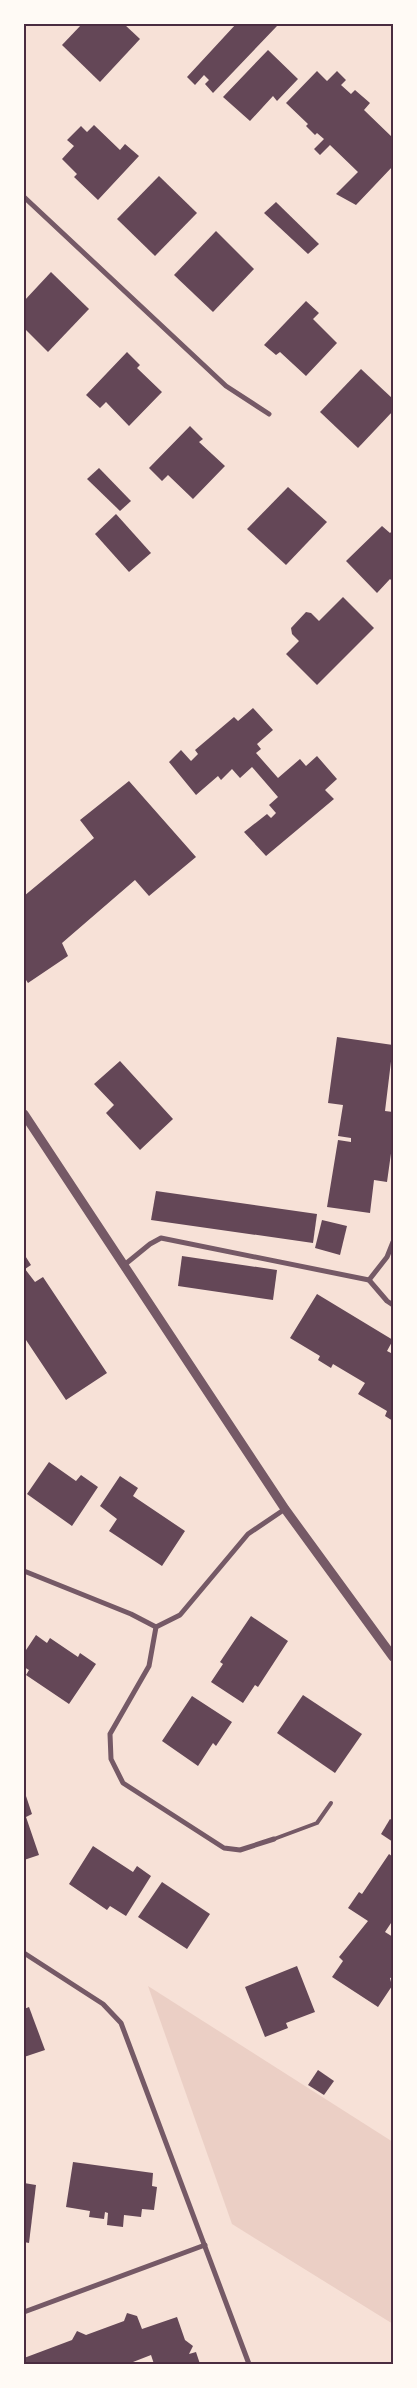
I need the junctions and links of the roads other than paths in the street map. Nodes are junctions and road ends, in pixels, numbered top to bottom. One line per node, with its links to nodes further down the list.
1 (24, 197): 2 (street)
2 (269, 414)
3 (24, 1114): 5 (street)
4 (393, 1242): 6 (street)
5 (123, 1266): 6 (street); 8 (street)
6 (369, 1280): 7 (street)
7 (393, 1305)
8 (285, 1509): 10 (street); 11 (street)
9 (24, 1572): 10 (street)
10 (156, 1627): 13 (street)
11 (393, 1657)
12 (331, 1803): 13 (lane)
13 (274, 1839)
14 (24, 1953): 15 (street)
15 (205, 2245): 16 (street); 17 (street)
16 (24, 2312)
17 (249, 2364)

